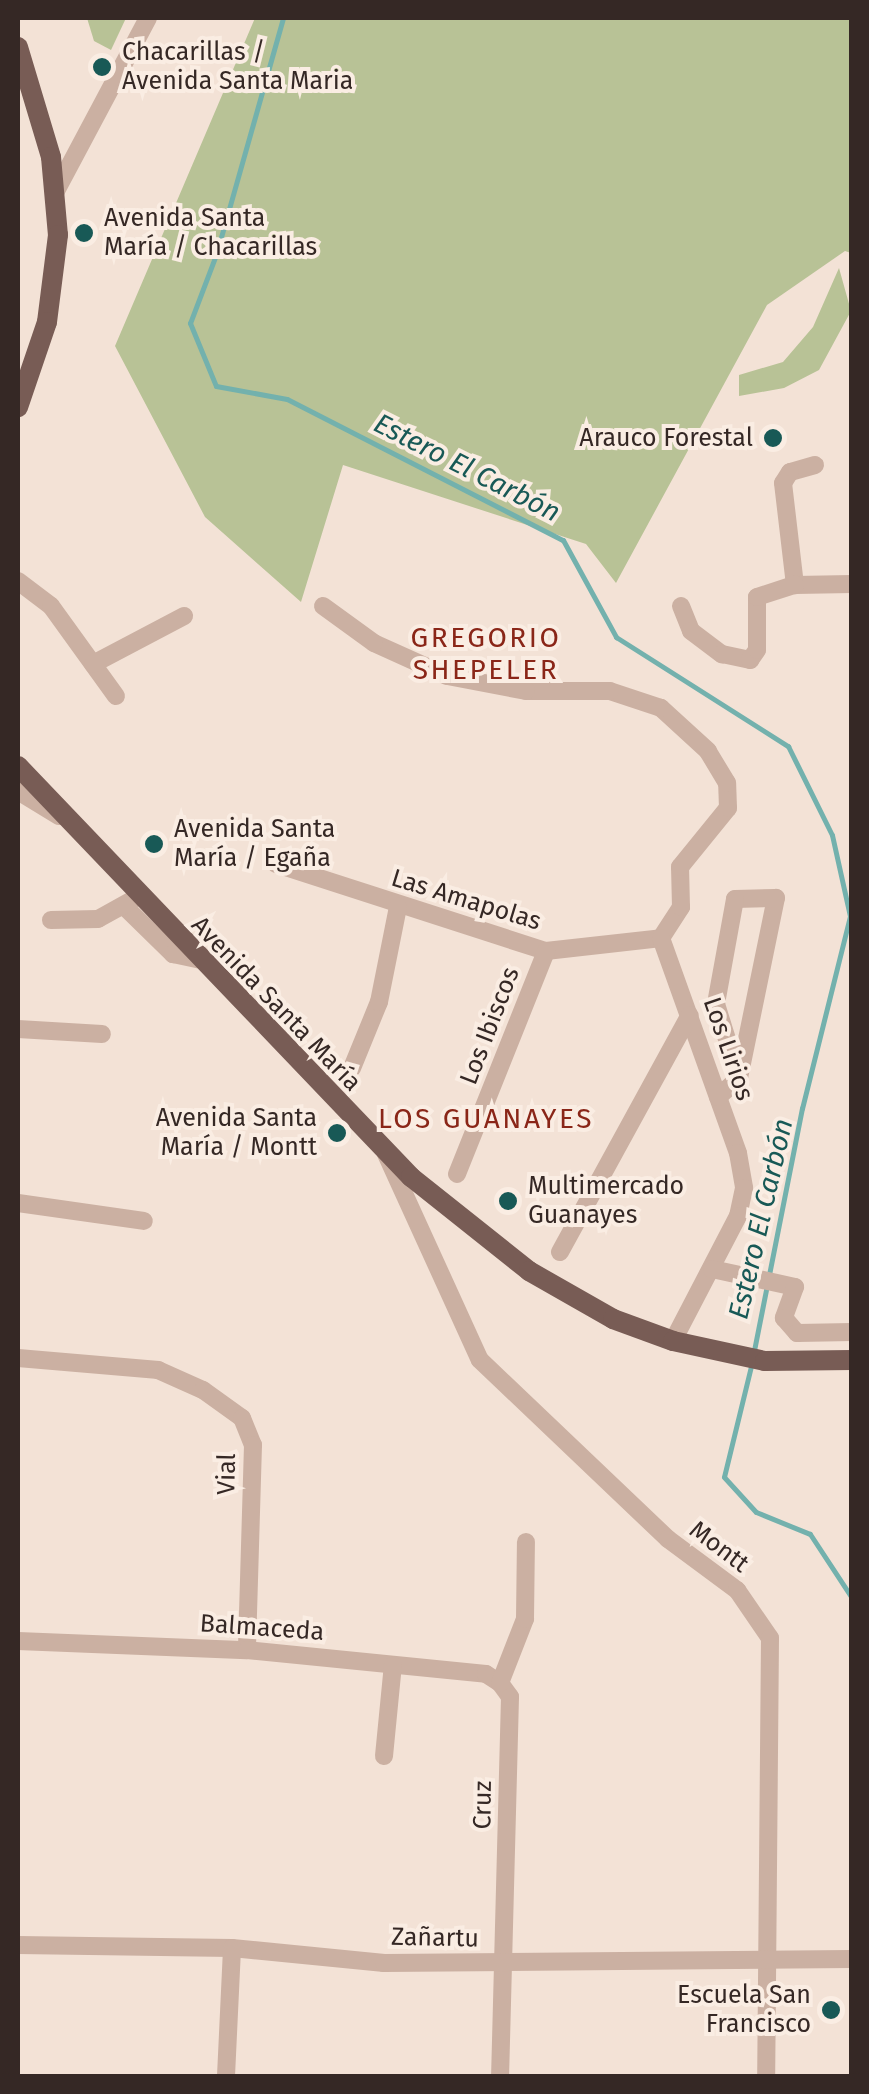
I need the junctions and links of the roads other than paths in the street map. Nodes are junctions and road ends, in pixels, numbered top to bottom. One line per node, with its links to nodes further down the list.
1 (148, 18): 3 (street)
2 (18, 48): 3 (main road)
3 (56, 191): 4 (main road)
4 (18, 407)
5 (815, 465): 7 (street)
6 (18, 580): 12 (street)
7 (796, 584): 8 (street); 10 (street)
8 (852, 584)
9 (324, 606): 21 (street)
10 (681, 606)
11 (184, 616): 12 (street)
12 (94, 664): 13 (street)
13 (116, 696)
14 (18, 766): 16 (main road, Avenida Santa María)
15 (18, 791): 16 (street)
16 (68, 822): 18 (main road, Avenida Santa María)
17 (276, 864): 19 (street, Las Amapolas)
18 (130, 901): 20 (street); 29 (main road, Avenida Santa María)
19 (398, 907): 22 (street, Las Amapolas); 26 (street)
20 (51, 920)
21 (661, 938): 22 (street, Las Amapolas); 23 (street, Los Lirios)
22 (546, 951): 30 (street, Los Ibiscos)
23 (690, 1015): 28 (street, Los Lirios); 33 (street)
24 (18, 1029): 25 (street)
25 (102, 1034)
26 (352, 1068)
27 (739, 1078): 27 (street); 28 (street)
28 (718, 1097): 34 (street, Los Lirios)
29 (384, 1150): 36 (main road, Avenida Santa María); 47 (street, Montt)
30 (457, 1174)
31 (18, 1203): 32 (street)
32 (144, 1221)
33 (560, 1252)
34 (712, 1269): 35 (street); 36 (street, Los Lirios)
35 (852, 1332)
36 (673, 1342): 38 (main road, Avenida Santa María)
37 (18, 1358): 41 (street, Vial)
38 (852, 1360)
39 (526, 1542): 43 (street)
40 (18, 1640): 41 (street, Balmaceda)
41 (247, 1650): 42 (street, Balmaceda)
42 (392, 1665): 43 (street, Balmaceda); 44 (street)
43 (500, 1683): 49 (street, Cruz)
44 (384, 1756)
45 (18, 1945): 46 (street, Zañartu)
46 (232, 1948): 49 (street, Zañartu); 50 (street)
47 (766, 1959): 48 (street, Zañartu); 49 (street, Zañartu); 52 (street, Montt)
48 (852, 1959)
49 (505, 1965): 51 (street, Cruz)
50 (226, 2076)
51 (500, 2076)
52 (766, 2076)

